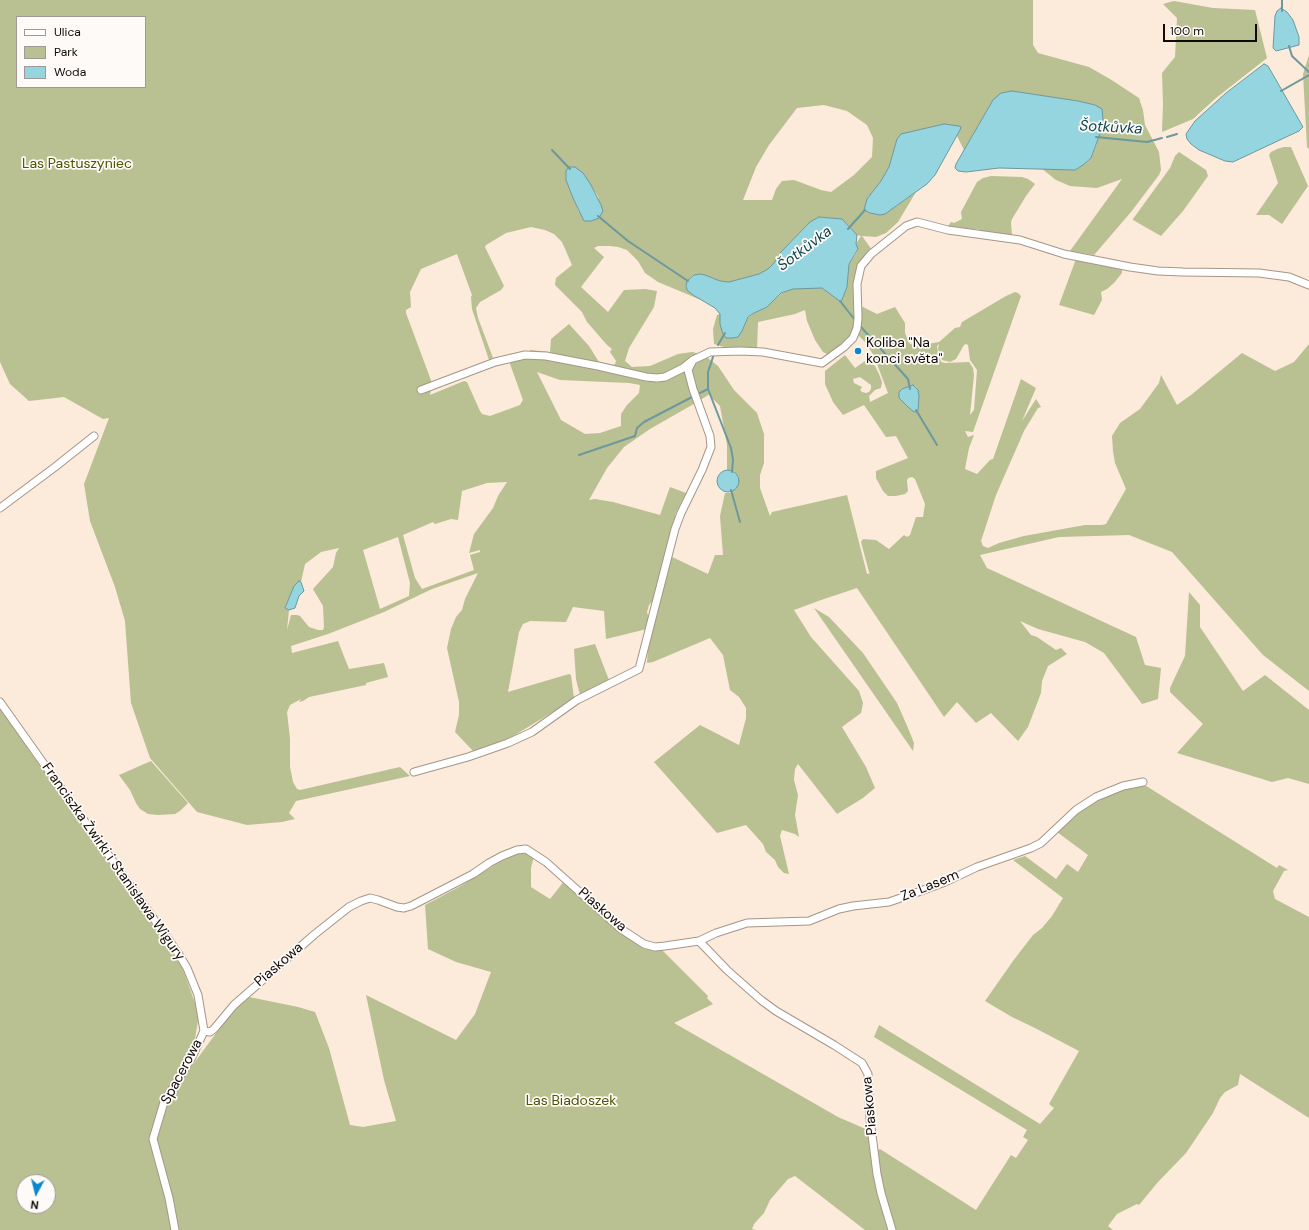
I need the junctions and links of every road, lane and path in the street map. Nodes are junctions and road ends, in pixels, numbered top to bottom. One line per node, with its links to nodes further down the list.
1 (1309, 285): 2 (street)
2 (692, 360): 3 (street); 7 (street)
3 (421, 390)
4 (94, 436): 5 (street)
5 (0, 508)
6 (0, 702): 10 (street, Franciszka Żwirki i Stanisława Wigury)
7 (414, 772)
8 (1143, 782): 9 (street, Za Lasem)
9 (699, 941): 10 (street, Piaskowa); 12 (street, Piaskowa)
10 (204, 1031): 11 (street, Spacerowa)
11 (175, 1230)
12 (892, 1230)

